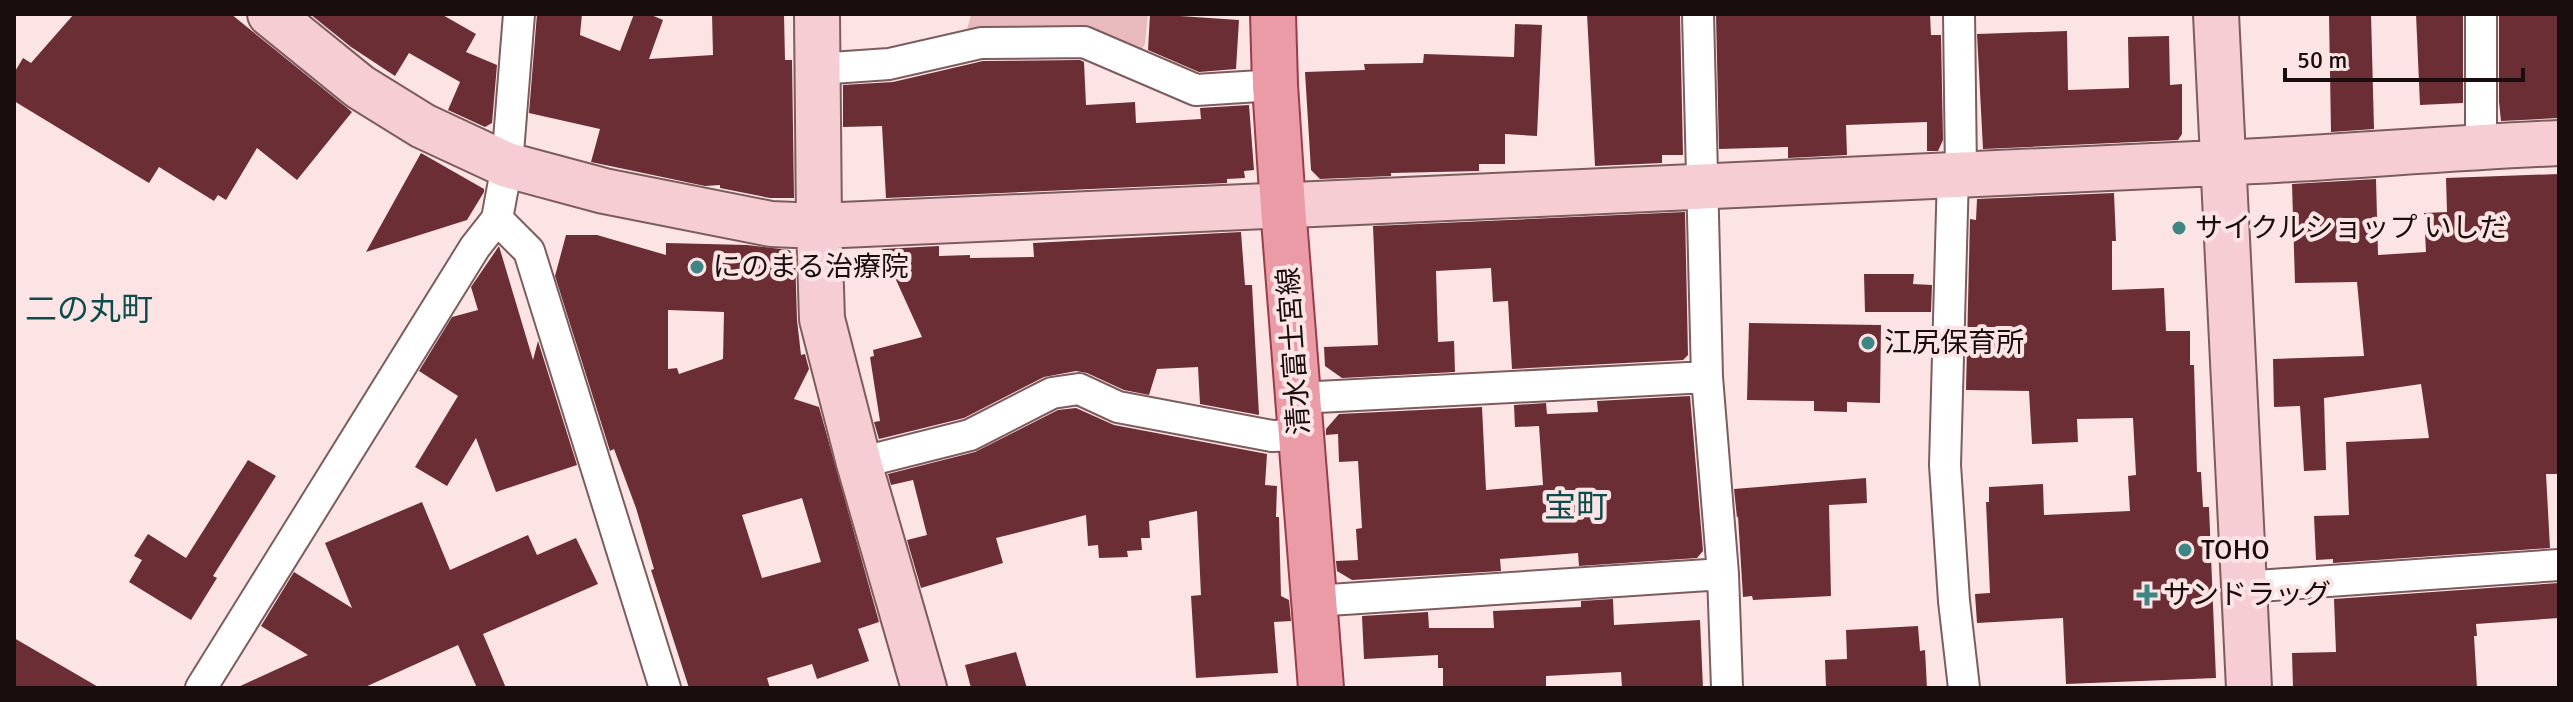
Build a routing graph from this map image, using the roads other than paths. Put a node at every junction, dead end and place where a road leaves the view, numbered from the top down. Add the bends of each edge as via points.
1 (270, 14) edge
2 (519, 14) edge
3 (817, 14) edge
4 (1273, 14) edge
5 (1698, 14) edge
6 (1959, 14) edge
7 (2216, 14) edge
8 (2481, 14) edge
9 (817, 69) junction
10 (1275, 85) junction
11 (2559, 143) edge
12 (2481, 146) junction
13 (2223, 163) junction
14 (507, 165) junction
15 (1957, 174) junction
16 (1703, 188) junction
17 (1283, 207) junction
18 (497, 219) junction
19 (819, 226) junction
20 (1707, 377) junction
21 (1299, 416) junction
22 (859, 463) junction
23 (2559, 565) edge
24 (1723, 574) junction
25 (2243, 587) junction
26 (1314, 601) junction
27 (201, 688) edge
28 (665, 688) edge
29 (924, 688) edge
30 (1321, 688) edge
31 (1727, 688) edge
32 (1964, 688) edge
33 (2249, 688) edge

1 - 14 street via 360,87 423,126
2 - 14 street
3 - 9 street
4 - 10 main road, 清水富士宮線
5 - 16 street
6 - 15 street
7 - 13 street
8 - 12 street
9 - 10 street via 889,64 981,43 1084,42 1196,90
9 - 19 street
10 - 17 main road, 清水富士宮線
11 - 12 street
12 - 13 street
13 - 15 street
13 - 25 street
14 - 18 street
14 - 19 street via 604,191 771,224
15 - 16 street
15 - 32 street via 1945,465
16 - 17 street
16 - 20 street
17 - 19 street
17 - 21 main road, 清水富士宮線
18 - 27 street
18 - 28 street via 529,251
19 - 22 street via 822,319
20 - 21 street
20 - 24 street
21 - 22 street via 1272,436 1118,407 1079,389 1052,393 970,435
21 - 26 main road, 清水富士宮線
22 - 29 street
23 - 25 street
24 - 26 street
24 - 31 street
25 - 33 street
26 - 30 main road, 清水富士宮線

